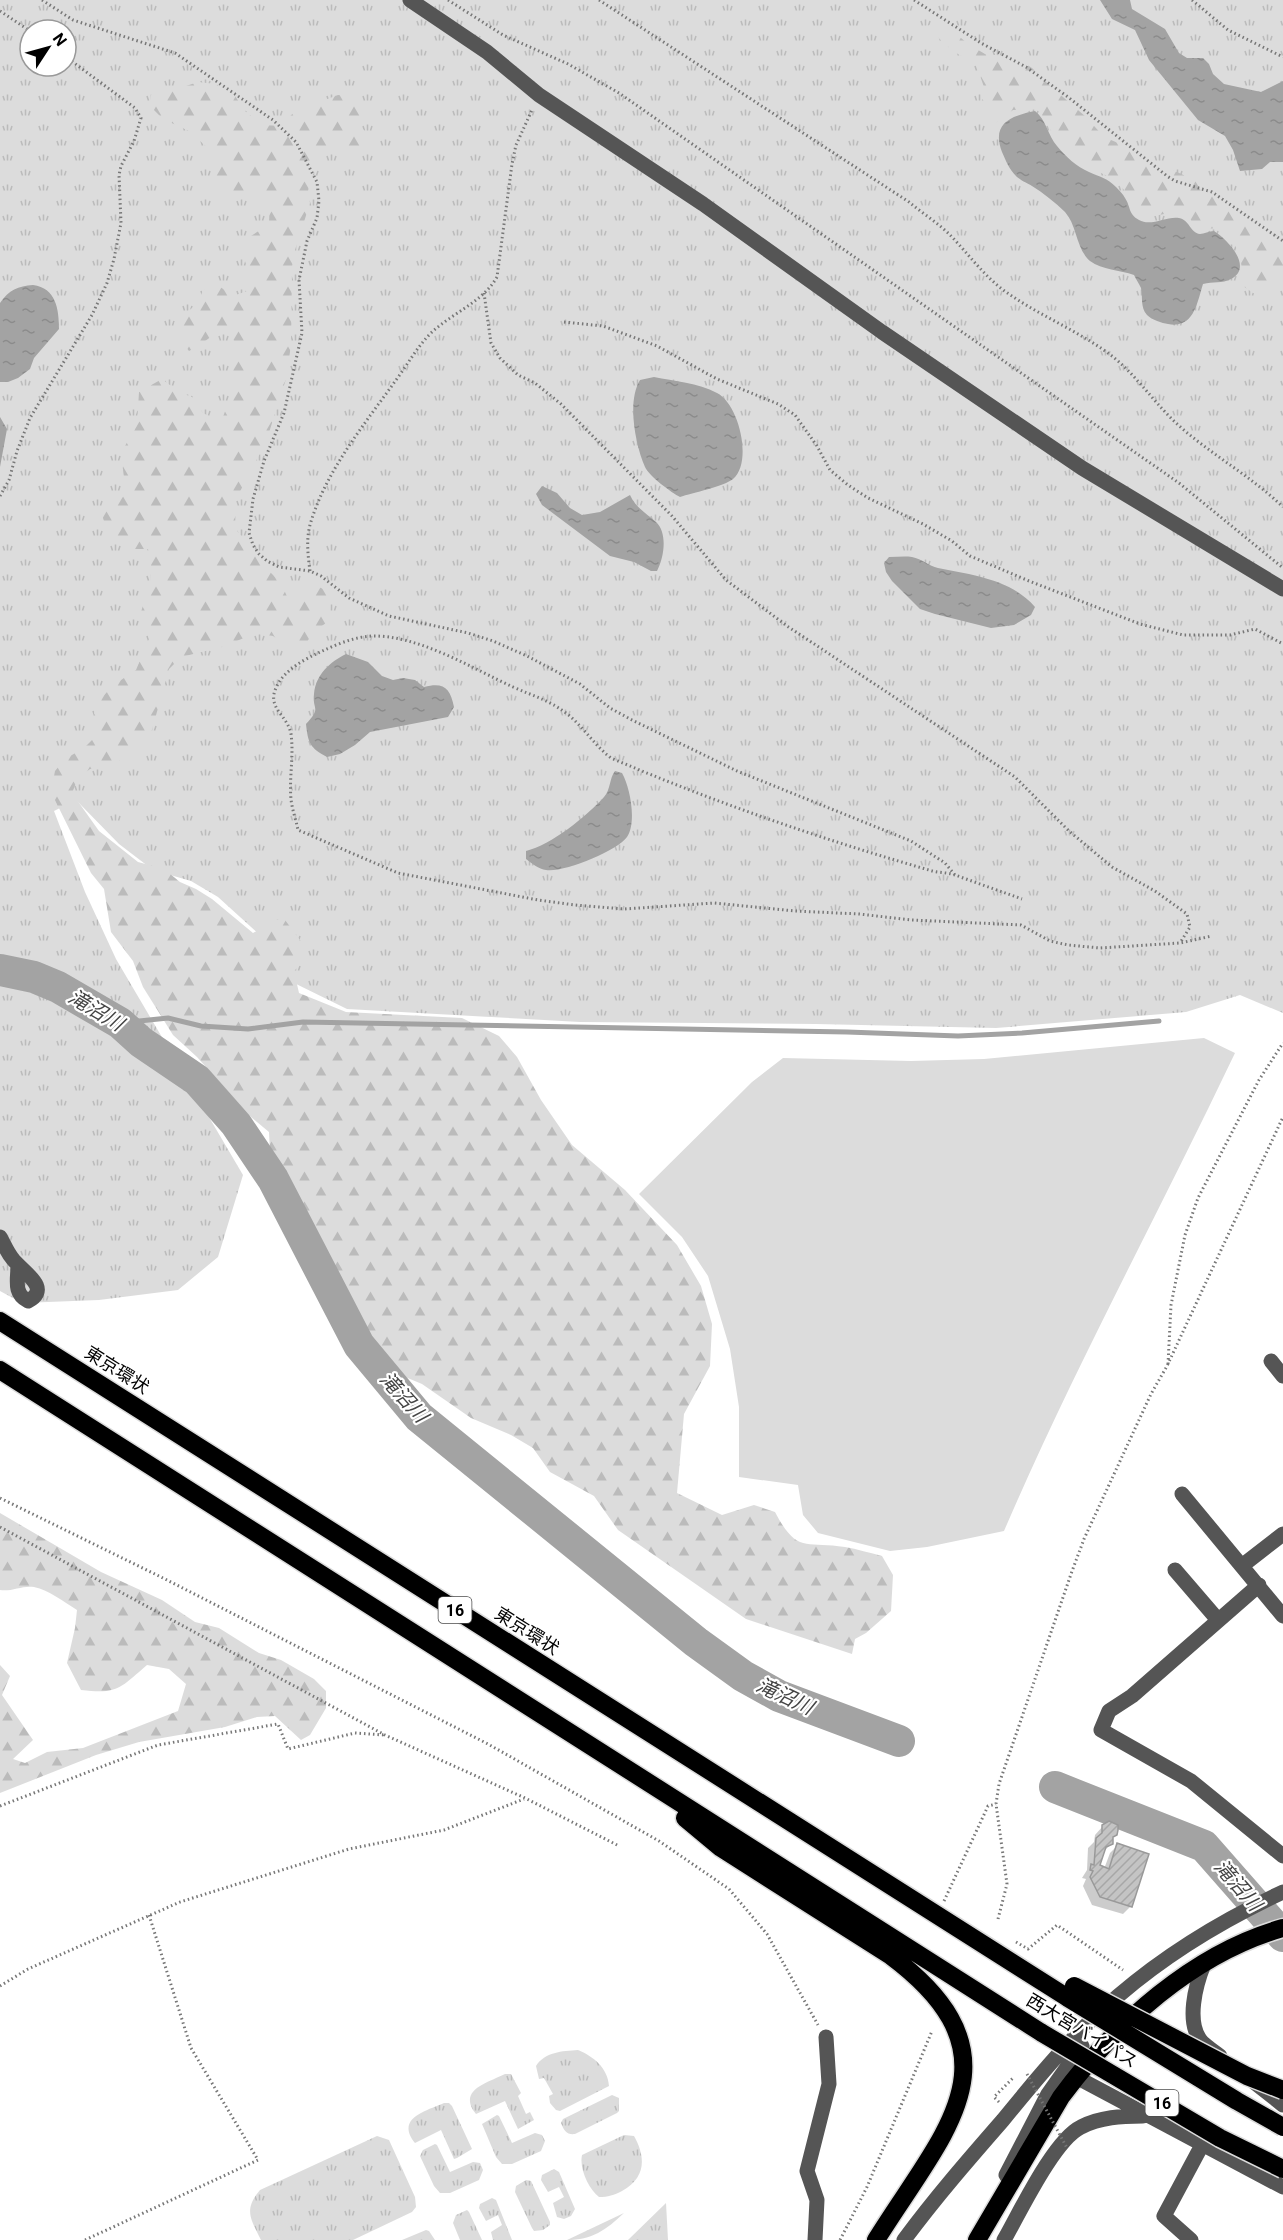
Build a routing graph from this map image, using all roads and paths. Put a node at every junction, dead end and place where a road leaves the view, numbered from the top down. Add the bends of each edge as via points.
1 (42, 0) edge
2 (410, 0) edge
3 (448, 0) edge
4 (599, 0) edge
5 (914, 0) edge
6 (1192, 0) edge
7 (0, 11) edge
8 (18, 23) edge
9 (1283, 57) edge
10 (78, 66) edge
11 (539, 95) junction
12 (1283, 241) edge
13 (484, 293) junction
14 (564, 322) dead end
15 (0, 496) edge
16 (1283, 507) edge
17 (1283, 568) edge
18 (310, 571) junction
19 (1283, 589) edge
20 (1283, 644) edge
21 (955, 875) junction
22 (1022, 899) dead end
23 (1212, 936) dead end
24 (1180, 943) junction
25 (1283, 1043) edge
26 (1283, 1117) edge
27 (0, 1237) edge
28 (18, 1265) dead end
29 (0, 1321) edge
30 (1271, 1361) dead end
31 (1167, 1366) junction
32 (0, 1370) edge
33 (1283, 1376) edge
34 (1182, 1494) dead end
35 (0, 1498) edge
36 (0, 1527) edge
37 (1283, 1534) edge
38 (1243, 1565) junction
39 (1175, 1570) dead end
40 (1259, 1585) junction
41 (1283, 1616) edge
42 (1218, 1620) junction
43 (385, 1735) junction
44 (525, 1798) junction
45 (996, 1804) junction
46 (0, 1806) edge
47 (619, 1846) dead end
48 (1283, 1856) edge
49 (1281, 1892) edge
50 (943, 1902) dead end
51 (149, 1915) junction
52 (998, 1919) dead end
53 (1283, 1928) edge
54 (893, 1948) junction
55 (1028, 1949) dead end
56 (1204, 1964) junction
57 (1134, 1975) junction
58 (0, 1986) edge
59 (1071, 1992) junction
60 (932, 2031) dead end
61 (826, 2037) joint
62 (1027, 2074) dead end
63 (1076, 2077) junction
64 (1283, 2090) edge
65 (1283, 2105) edge
66 (1146, 2115) junction
67 (1283, 2127) edge
68 (1203, 2145) junction
69 (1067, 2148) dead end
70 (1283, 2169) edge
71 (1283, 2187) edge
72 (978, 2237) edge
73 (85, 2240) edge
74 (815, 2240) edge
75 (840, 2240) edge
76 (876, 2240) edge
77 (904, 2240) edge
78 (1004, 2240) edge
79 (1191, 2240) edge

1 - 18 path via 73,20 175,53 273,120 296,142 310,165 319,201 299,280 302,333 284,413 256,482 248,525 252,545 267,561 279,567
2 - 11 street via 487,52
3 - 17 path via 503,35 568,64 619,93 1179,483
4 - 16 path via 909,202 951,236 1005,292 1112,356 1175,422
5 - 12 path via 981,43 1026,66 1167,176 1212,192
6 - 9 path via 1228,30
7 - 8 path
10 - 15 path via 135,108 141,118 119,175 121,223 107,284 30,418
11 - 13 path via 516,145 497,277
11 - 19 street via 703,204 1082,468
13 - 18 path via 416,349 364,422 317,504 309,528
13 - 24 path via 491,343 500,358 561,404 672,516 726,580 787,626 1015,777 1112,867 1187,914 1190,927
14 - 20 path via 603,326 657,346 717,379 778,404 795,415 830,470 848,485 981,560 1140,624 1183,635 1230,636 1255,629
18 - 21 path via 349,598 389,616 468,633 536,660 580,684 610,708 736,771 911,841 945,863
21 - 22 path
21 - 24 path via 862,850 719,802 611,758 580,724 546,699 431,648 402,640 373,636 349,640 302,661 285,674 275,690 273,700 288,722 291,736 291,799 298,830 398,873 600,908 714,903 912,921 1022,925 1050,941 1100,948
23 - 24 path
25 - 31 path via 1244,1107 1195,1207 1185,1235 1171,1305
26 - 31 path
27 - 28 street
29 - 59 highway, 東京環状 / 16 via 909,1900
30 - 33 street
31 - 45 path via 1084,1539 999,1784
32 - 54 highway, 16 via 625,1768 721,1848
34 - 38 street
35 - 61 path via 477,1739 659,1841 729,1889 767,1934
36 - 43 path
37 - 38 street
38 - 40 street
39 - 42 street
40 - 41 street
40 - 42 street
42 - 48 street via 1109,1712 1101,1730 1191,1781
43 - 44 path
43 - 46 path via 355,1733 288,1749 278,1724 158,1745
44 - 47 path
44 - 51 path via 444,1830 349,1849
45 - 50 path via 988,1806
45 - 52 path via 1007,1884
49 - 57 street
51 - 58 path via 28,1969
51 - 73 path via 191,2048 258,2160
53 - 56 highway via 1253,1938
54 - 70 highway, 西大宮バイパス / 16, bridge via 1220,2138
54 - 76 highway via 950,2015 959,2034 963,2073 954,2114
55 - 57 path via 1057,1925
56 - 63 highway via 1123,2026
56 - 65 street via 1194,1999 1200,2041
57 - 72 street via 1059,2077 1007,2173
57 - 77 street via 1043,2072
59 - 64 highway, bridge
59 - 67 highway, 西大宮バイパス / 16, bridge
60 - 75 path via 867,2187
61 - 74 street via 829,2084 807,2171 817,2200
62 - 69 path, bridge
63 - 66 street
63 - 72 highway
66 - 68 street
66 - 78 street via 1092,2122 1068,2135
68 - 71 street
68 - 79 street via 1164,2216

